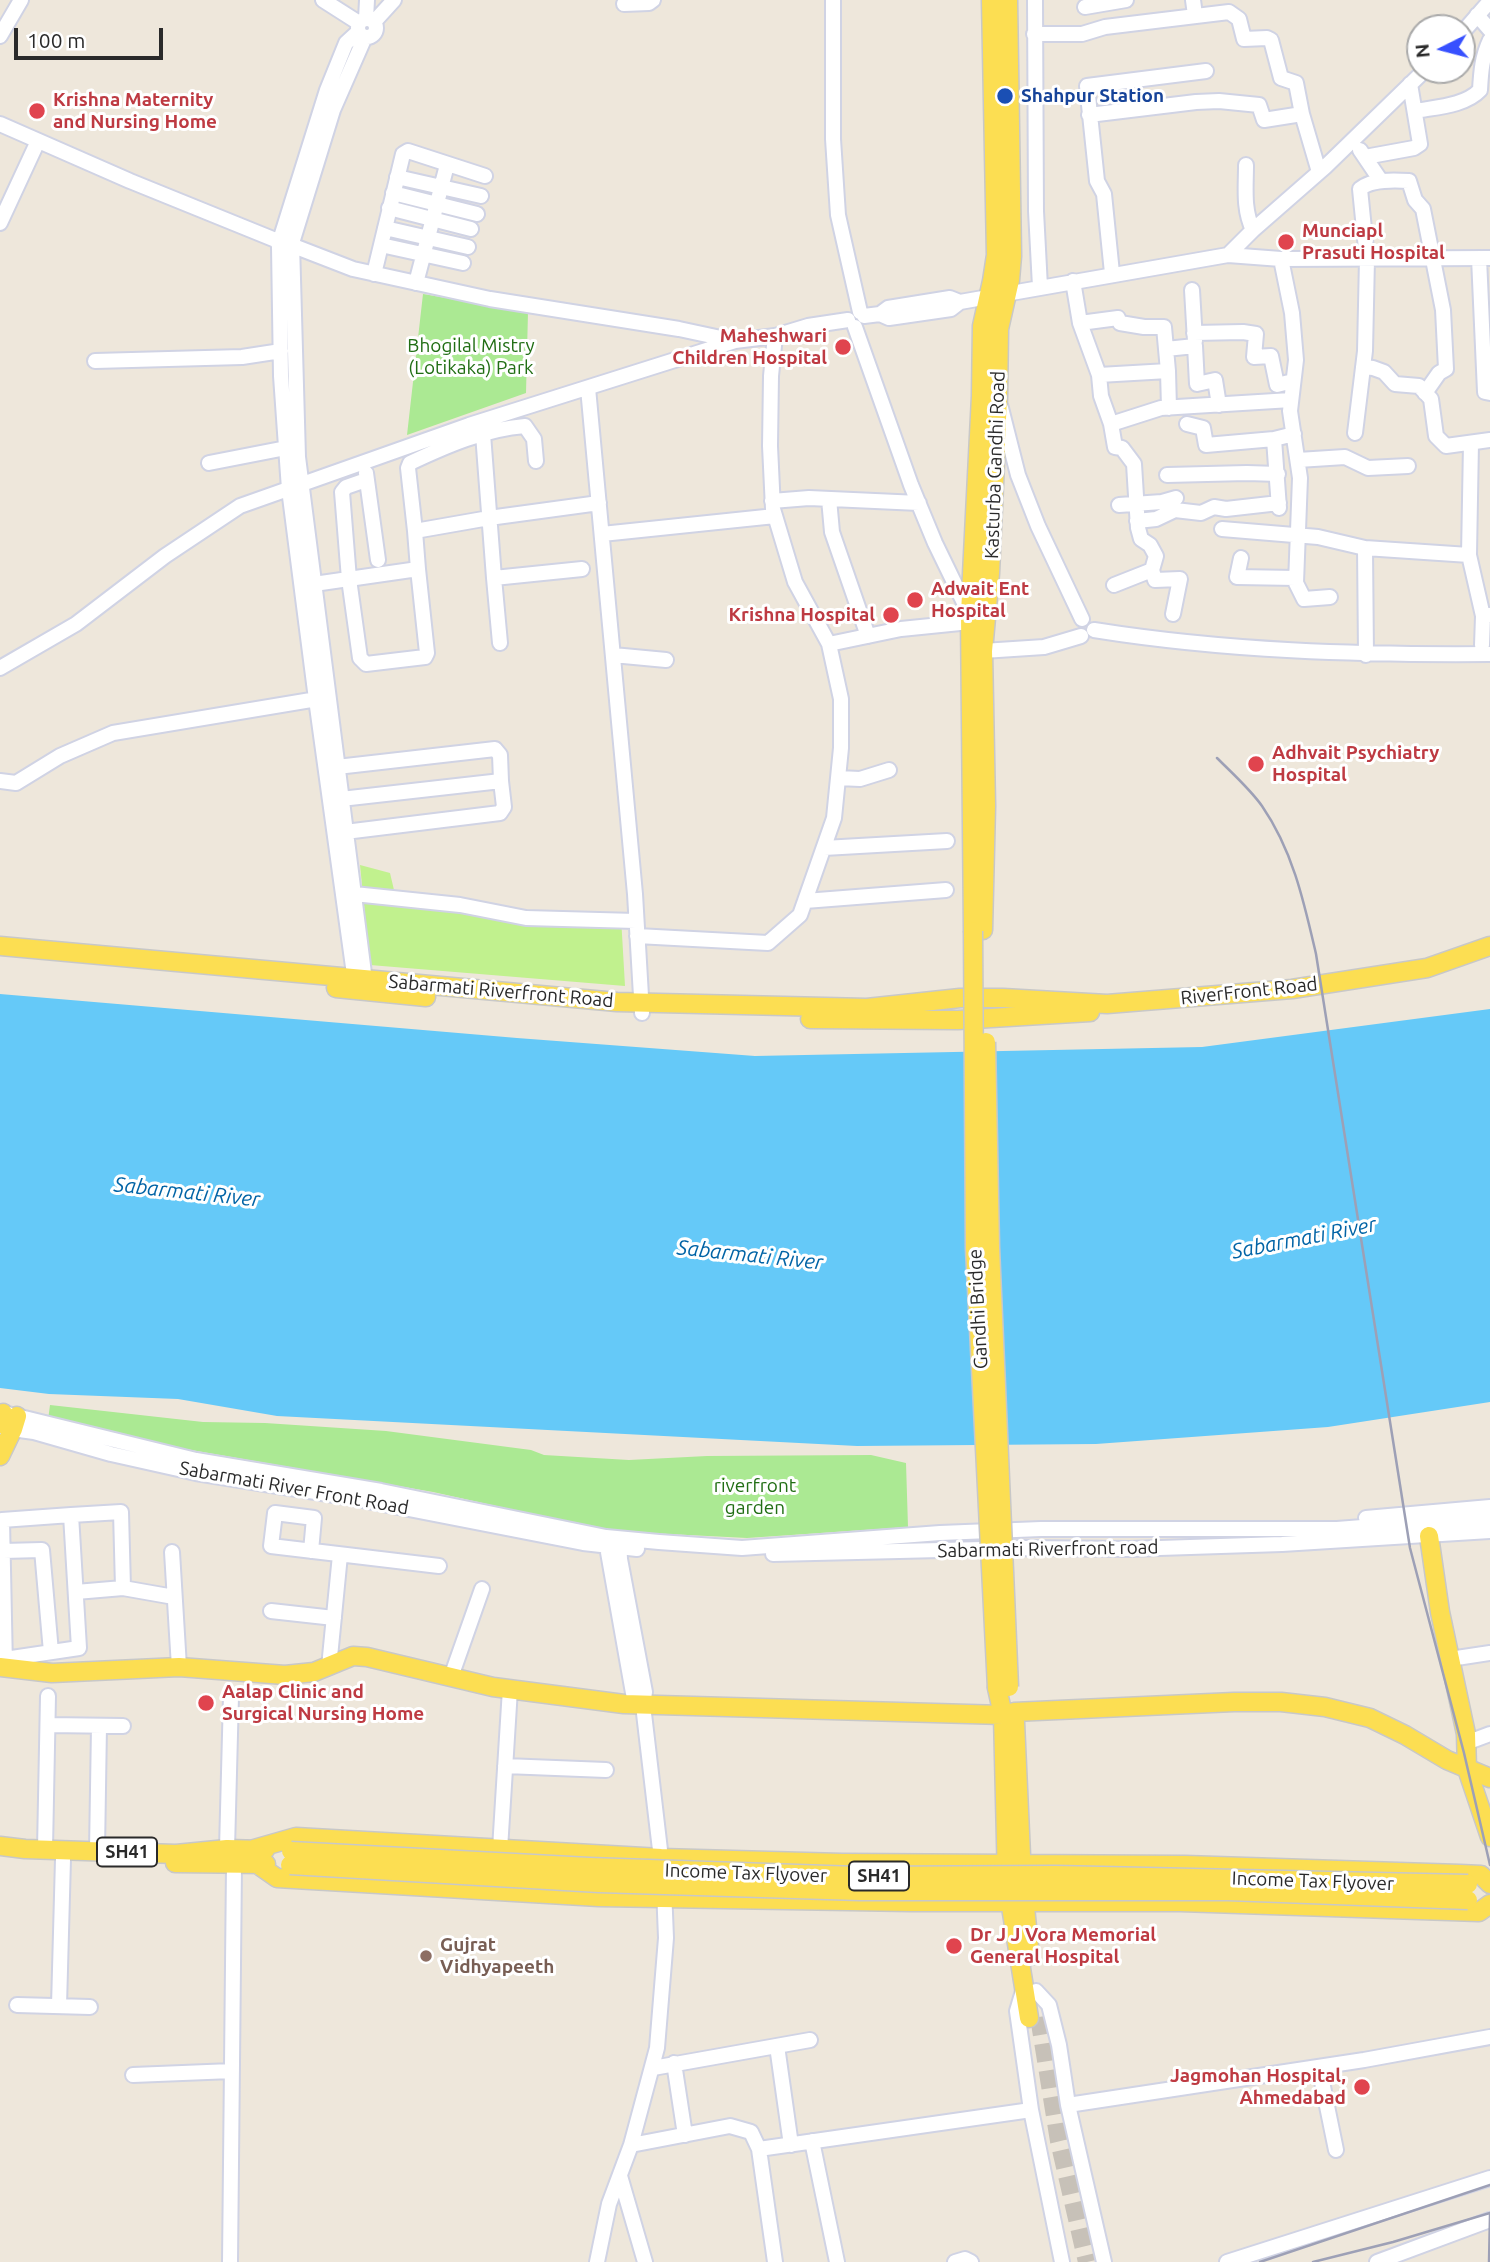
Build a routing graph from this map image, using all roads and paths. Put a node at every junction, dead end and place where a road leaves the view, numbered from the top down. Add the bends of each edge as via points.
1 (21, 0) edge
2 (323, 0) edge
3 (367, 0) edge
4 (394, 0) edge
5 (653, 0) edge
6 (827, 0) edge
7 (833, 0) edge
8 (991, 0) edge
9 (1008, 0) edge
10 (1035, 0) edge
11 (1126, 0) edge
12 (1193, 0) edge
13 (1490, 1) edge
14 (624, 4) dead end
15 (1085, 7) dead end
16 (1195, 15) junction
17 (1477, 15) joint
18 (364, 26) junction
19 (1490, 30) edge
20 (1034, 34) junction
21 (0, 36) edge
22 (1490, 40) edge
23 (1206, 71) dead end
24 (1410, 84) joint
25 (1415, 111) junction
26 (1302, 114) junction
27 (1089, 115) junction
28 (0, 124) edge
29 (1352, 140) junction
30 (38, 141) junction
31 (1365, 157) junction
32 (447, 165) junction
33 (1246, 165) dead end
34 (1319, 172) junction
35 (485, 176) dead end
36 (397, 177) junction
37 (1381, 181) junction
38 (442, 187) junction
39 (393, 193) junction
40 (481, 196) dead end
41 (437, 204) junction
42 (389, 208) junction
43 (477, 214) dead end
44 (433, 219) junction
45 (0, 223) edge
46 (385, 228) junction
47 (471, 229) dead end
48 (1253, 230) junction
49 (428, 238) junction
50 (285, 244) junction
51 (381, 245) junction
52 (468, 247) dead end
53 (424, 254) junction
54 (1228, 255) junction
55 (1432, 257) junction
56 (1485, 258) edge
57 (1281, 259) junction
58 (1367, 259) junction
59 (463, 263) dead end
60 (1112, 273) junction
61 (374, 274) junction
62 (1073, 281) junction
63 (416, 283) junction
64 (1040, 287) junction
65 (1192, 290) dead end
66 (1008, 293) junction
67 (989, 296) junction
68 (857, 319) junction
69 (1080, 323) junction
70 (775, 336) junction
71 (1486, 337) edge
72 (1195, 339) junction
73 (735, 341) junction
74 (1166, 349) junction
75 (281, 351) junction
76 (95, 361) dead end
77 (1363, 367) junction
78 (1168, 371) junction
79 (1098, 375) junction
80 (1293, 381) junction
81 (588, 388) junction
82 (1425, 393) junction
83 (1490, 393) edge
84 (998, 397) junction
85 (1291, 400) junction
86 (1219, 405) junction
87 (1169, 408) junction
88 (1111, 424) junction
89 (1187, 424) dead end
90 (1355, 433) dead end
91 (482, 434) junction
92 (1294, 434) junction
93 (1274, 439) junction
94 (1490, 440) edge
95 (1471, 443) junction
96 (286, 448) junction
97 (987, 451) junction
98 (1298, 460) junction
99 (364, 461) junction
100 (536, 461) dead end
101 (209, 463) dead end
102 (1408, 466) dead end
103 (1278, 474) junction
104 (1018, 475) junction
105 (1167, 475) dead end
106 (366, 480) junction
107 (295, 486) junction
108 (1176, 498) dead end
109 (829, 499) junction
110 (772, 501) junction
111 (599, 503) junction
112 (919, 503) junction
113 (1136, 503) junction
114 (1119, 505) dead end
115 (775, 516) junction
116 (489, 518) junction
117 (1137, 521) junction
118 (1222, 529) dead end
119 (415, 531) junction
120 (602, 534) junction
121 (1298, 536) junction
122 (1365, 548) junction
123 (1469, 555) junction
124 (1241, 558) dead end
125 (378, 560) dead end
126 (418, 569) junction
127 (582, 569) dead end
128 (1152, 570) junction
129 (494, 578) junction
130 (1296, 578) junction
131 (349, 579) junction
132 (314, 584) junction
133 (1114, 585) dead end
134 (1329, 597) dead end
135 (970, 611) junction
136 (1172, 614) dead end
137 (1486, 615) edge
138 (1088, 633) junction
139 (868, 636) junction
140 (500, 643) dead end
141 (829, 643) junction
142 (1486, 650) edge
143 (983, 651) junction
144 (1366, 654) junction
145 (613, 655) junction
146 (666, 660) dead end
147 (0, 668) edge
148 (322, 698) junction
149 (337, 767) junction
150 (889, 770) dead end
151 (838, 778) junction
152 (0, 781) edge
153 (501, 781) junction
154 (341, 799) junction
155 (345, 832) junction
156 (947, 841) dead end
157 (824, 848) junction
158 (946, 890) dead end
159 (354, 894) junction
160 (805, 901) junction
161 (636, 921) junction
162 (978, 930) junction
163 (637, 936) junction
164 (0, 946) edge
165 (1490, 946) edge
166 (1490, 952) edge
167 (0, 958) edge
168 (360, 985) junction
169 (1003, 998) joint
170 (642, 1008) junction
171 (958, 1020) joint
172 (5, 1420) edge
173 (0, 1456) edge
174 (1490, 1507) edge
175 (71, 1515) junction
176 (1490, 1517) edge
177 (1337, 1529) junction
178 (1490, 1531) edge
179 (1429, 1536) junction
180 (613, 1542) junction
181 (3, 1551) junction
182 (311, 1551) dead end
183 (172, 1552) dead end
184 (340, 1555) junction
185 (439, 1566) dead end
186 (123, 1588) junction
187 (482, 1589) dead end
188 (76, 1592) junction
189 (174, 1597) junction
190 (271, 1611) dead end
191 (334, 1618) junction
192 (51, 1652) junction
193 (1490, 1653) edge
194 (1450, 1659) junction
195 (3, 1664) edge
196 (179, 1667) junction
197 (329, 1667) junction
198 (451, 1677) junction
199 (510, 1689) junction
200 (48, 1696) dead end
201 (231, 1696) dead end
202 (643, 1705) junction
203 (1009, 1713) junction
204 (48, 1725) junction
205 (99, 1726) junction
206 (122, 1726) dead end
207 (1490, 1734) edge
208 (1466, 1743) junction
209 (505, 1766) junction
210 (1467, 1769) junction
211 (606, 1770) dead end
212 (1490, 1778) edge
213 (1013, 1817) junction
214 (1490, 1837) edge
215 (0, 1846) edge
216 (45, 1849) junction
217 (500, 1849) junction
218 (97, 1851) junction
219 (0, 1854) edge
220 (231, 1857) junction
221 (255, 1857) junction
222 (661, 1858) junction
223 (63, 1859) junction
224 (984, 1863) junction
225 (1044, 1863) junction
226 (1015, 1871) junction
227 (1490, 1885) edge
228 (1468, 1892) junction
229 (665, 1898) junction
230 (1025, 1901) junction
231 (988, 1902) junction
232 (1490, 1903) edge
233 (1023, 1947) junction
234 (1030, 1990) junction
235 (17, 2005) dead end
236 (59, 2006) junction
237 (90, 2007) dead end
238 (1034, 2018) tunnel mouth
239 (1490, 2037) edge
240 (810, 2040) dead end
241 (777, 2046) junction
242 (674, 2063) junction
243 (1319, 2067) junction
244 (653, 2068) junction
245 (232, 2071) junction
246 (133, 2075) dead end
247 (1068, 2105) junction
248 (1031, 2110) junction
249 (685, 2135) junction
250 (811, 2141) junction
251 (790, 2144) junction
252 (631, 2145) junction
253 (759, 2149) junction
254 (1336, 2150) dead end
255 (620, 2176) junction
256 (1490, 2178) edge
257 (1490, 2220) edge
258 (230, 2262) edge
259 (597, 2262) edge
260 (646, 2262) edge
261 (775, 2262) edge
262 (837, 2262) edge
263 (955, 2262) edge
264 (971, 2262) edge
265 (1062, 2262) edge
266 (1104, 2262) edge
267 (1227, 2262) edge
268 (1377, 2262) edge

1 - 21 street
2 - 18 street
3 - 18 street
4 - 18 street
5 - 14 street
6 - 68 street via 826,128 832,216
7 - 68 street via 838,215
8 - 67 main road, Kasturba Gandhi Road via 996,255
9 - 66 main road, Kasturba Gandhi Road via 1012,256
10 - 20 street
11 - 15 street
12 - 16 street
13 - 17 street
16 - 20 street via 1082,34
16 - 26 street via 1229,12 1239,19 1244,39 1271,40 1279,76 1296,83
17 - 19 street
18 - 50 street via 346,43 327,90
20 - 64 street
22 - 25 street via 1477,94
23 - 27 street via 1088,85
24 - 25 street
24 - 29 street
25 - 31 street via 1421,139 1418,147
26 - 27 street via 1264,120 1259,105 1219,101
26 - 34 street
27 - 60 street
28 - 30 street
29 - 31 street
29 - 34 street
30 - 45 street
30 - 50 street
31 - 37 street
32 - 35 street
32 - 36 street via 408,151
32 - 38 street
33 - 48 street via 1245,204
34 - 48 street
36 - 38 street
36 - 39 street
37 - 55 street via 1410,183 1423,209
37 - 58 street via 1360,189
38 - 40 street
38 - 41 street
39 - 41 street
39 - 42 street
41 - 43 street
41 - 44 street
42 - 44 street
42 - 46 street
44 - 47 street
44 - 49 street
46 - 49 street
46 - 51 street
48 - 54 street
49 - 52 street
49 - 53 street
50 - 61 street
50 - 75 street
50 - 107 street via 294,273
51 - 53 street
51 - 61 street
53 - 59 street
53 - 63 street
54 - 57 street
54 - 60 street
55 - 56 street
55 - 58 street
55 - 82 street via 1443,310 1446,369
56 - 71 street
57 - 58 street
57 - 80 street via 1292,313
58 - 77 street
60 - 62 street
61 - 63 street
62 - 64 street
62 - 69 street
63 - 73 street
64 - 66 street
65 - 72 street
66 - 67 street
66 - 84 main road, Kasturba Gandhi Road via 999,329
67 - 68 street via 960,302 951,309
67 - 97 main road, Kasturba Gandhi Road via 982,326
68 - 70 street
68 - 112 street
68 - 135 street via 916,484
69 - 74 street via 1118,318 1121,323 1164,327
69 - 79 street
70 - 73 street
70 - 110 street
71 - 83 street via 1485,391
72 - 74 street
72 - 80 street via 1255,334 1254,357 1271,356 1277,385
72 - 86 street via 1197,384 1215,380
73 - 81 street
74 - 78 street
75 - 76 street
75 - 96 street
77 - 82 street via 1384,372 1395,384 1419,386
77 - 90 street
78 - 79 street
78 - 87 street
79 - 88 street
80 - 85 street
81 - 99 street
81 - 111 street
82 - 95 street via 1431,399 1436,436 1446,446
84 - 97 main road, Kasturba Gandhi Road
84 - 104 street
85 - 86 street
85 - 92 street
86 - 87 street
87 - 88 street
88 - 113 street via 1115,447 1122,448 1134,464
89 - 93 street via 1203,428 1206,445
91 - 100 street via 524,426 534,439
91 - 116 street
91 - 119 street via 410,463
92 - 93 street
92 - 98 street
93 - 103 street
94 - 95 street
95 - 123 street
96 - 101 street
96 - 107 street
97 - 104 street
97 - 135 main road, Kasturba Gandhi Road
97 - 143 main road, Kasturba Gandhi Road via 990,573
98 - 102 street via 1345,457 1368,468
98 - 121 street
99 - 106 street
99 - 107 street
103 - 105 street
103 - 117 street via 1279,506 1214,508 1201,513 1175,510
104 - 138 street via 1082,620 1076,629
106 - 125 street
106 - 131 street via 342,492
107 - 132 street
107 - 147 street via 240,506 76,624
107 - 148 street
108 - 113 street
109 - 110 street
109 - 112 street
109 - 139 street via 832,532
110 - 115 street
111 - 116 street
111 - 120 street
112 - 135 street
113 - 114 street
113 - 117 street
115 - 120 street
115 - 141 street via 795,582
116 - 119 street
116 - 129 street
117 - 128 street via 1141,539 1156,556
118 - 121 street
119 - 126 street
120 - 145 street
121 - 122 street
121 - 130 street
122 - 123 street
122 - 144 street
123 - 137 street
124 - 130 street via 1237,577
126 - 131 street
126 - 131 street via 426,653 420,659 362,663
127 - 129 street
128 - 133 street
128 - 136 street via 1155,580 1180,579
129 - 140 street
130 - 134 street via 1304,599
131 - 132 street
132 - 148 street
135 - 139 street
135 - 162 main road, Kasturba Gandhi Road
137 - 142 street
138 - 143 street via 1044,647
138 - 144 street via 1209,646
139 - 141 street
141 - 151 street via 841,699
142 - 144 street
143 - 162 main road, Kasturba Gandhi Road via 986,806
145 - 146 street
145 - 161 street
148 - 149 street
148 - 152 street via 113,733 60,756 16,783
148 - 168 street
149 - 153 street via 495,750 500,755
149 - 154 street
150 - 151 street via 860,779
151 - 157 street via 834,818
153 - 154 street
153 - 155 street via 504,807 500,813
154 - 155 street
155 - 159 street
156 - 157 street
157 - 160 street
158 - 160 street
159 - 161 street via 460,905 526,918
159 - 168 street
160 - 163 street via 800,915 768,943
161 - 163 street
162 - 203 main road, Gandhi Bridge, bridge via 1003,1687
163 - 170 street
164 - 168 main road, Sabarmati Riverfront Road
165 - 169 main road, RiverFront Road via 1427,968 1292,989 1107,1004
166 - 171 main road, RiverFront Road via 1427,973 1292,996
167 - 168 main road, Sabarmati Riverfront Road
168 - 170 main road, Sabarmati Riverfront Road
169 - 170 main road, Sabarmati Riverfront Road via 867,1009
170 - 171 main road, Sabarmati Riverfront Road via 864,1021
172 - 173 main road
172 - 180 street via 196,1460 381,1491
174 - 177 street via 1347,1520
175 - 181 street via 2,1520
175 - 186 street via 121,1512
175 - 188 street
176 - 177 street, Sabarmati Riverfront road
177 - 180 street, Sabarmati Riverfront road via 1041,1529 741,1548
178 - 179 street, Sabarmati Riverfront road
179 - 180 street, Sabarmati Riverfront road via 1143,1549 732,1557
179 - 194 main road
180 - 202 street via 633,1693
181 - 192 street via 42,1550
181 - 195 street
182 - 184 street
183 - 189 street
184 - 185 street
184 - 191 street
186 - 188 street
186 - 189 street
187 - 198 street
188 - 192 street via 79,1648
189 - 196 street
190 - 191 street
191 - 197 street
192 - 195 street
193 - 194 street
194 - 208 main road
195 - 196 main road via 52,1673
196 - 197 main road via 285,1675
197 - 198 main road via 353,1656 367,1657
198 - 199 main road
199 - 202 main road
199 - 209 street
200 - 204 street
201 - 220 street
202 - 203 main road
202 - 222 street
203 - 210 main road via 1234,1702 1325,1707 1377,1721
203 - 213 main road, Gandhi Bridge
204 - 205 street
204 - 216 street
205 - 206 street
205 - 218 street
207 - 208 street
208 - 210 main road
209 - 211 street
209 - 217 street
210 - 212 main road
210 - 214 main road
213 - 224 main road
213 - 225 main road
213 - 226 main road, Gandhi Bridge
215 - 216 main road, SH41
216 - 218 main road, SH41
217 - 221 main road via 296,1838
217 - 222 main road
218 - 220 main road, SH41
219 - 223 main road
220 - 221 main road, SH41
220 - 223 main road
220 - 245 street
221 - 228 main road, Income Tax Flyover / SH41, bridge via 832,1876 1097,1876
221 - 229 main road via 277,1878
222 - 224 main road
222 - 229 street
223 - 236 street
224 - 226 main road
225 - 226 main road
225 - 227 main road via 1481,1875
226 - 230 main road, Gandhi Bridge
227 - 228 main road, Income Tax Flyover / SH41
228 - 232 main road, Income Tax Flyover
229 - 231 main road
229 - 244 street via 666,1938
230 - 231 main road
230 - 232 main road via 1479,1912
230 - 233 main road
230 - 233 main road
231 - 233 main road
233 - 234 main road
234 - 238 main road
234 - 247 street via 1049,2005
234 - 248 street via 1017,2011
235 - 236 street
236 - 237 street
239 - 243 street
240 - 241 street
241 - 242 street
241 - 251 street
242 - 244 street
242 - 249 street
243 - 247 street
243 - 254 street
244 - 252 street
245 - 246 street
245 - 258 street
247 - 266 street
248 - 250 street
248 - 265 street
249 - 252 street
249 - 253 street via 730,2126 751,2132
250 - 251 street
250 - 262 street
251 - 253 street
252 - 255 street
253 - 261 street
255 - 259 street
255 - 260 street
256 - 267 street
257 - 268 street
263 - 264 street

